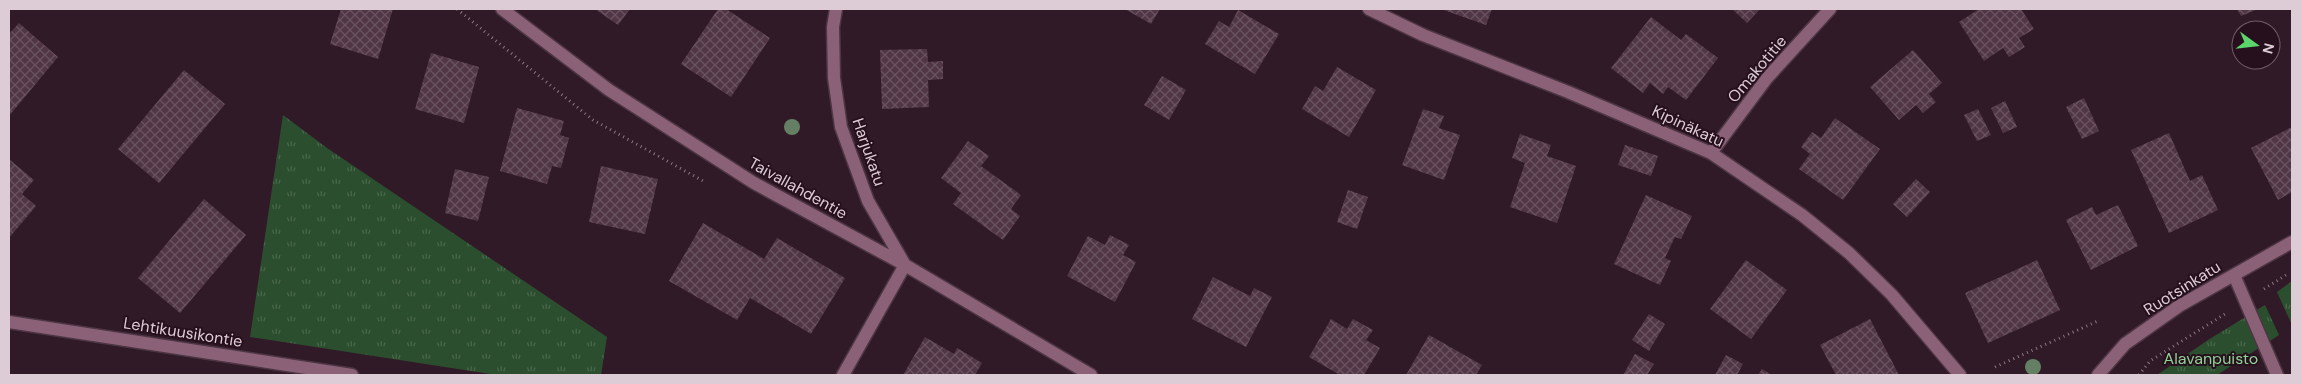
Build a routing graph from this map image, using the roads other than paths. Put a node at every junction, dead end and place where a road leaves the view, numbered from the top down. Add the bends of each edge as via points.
1 (502, 9) edge
2 (836, 9) edge
3 (1369, 9) edge
4 (1830, 9) edge
5 (1712, 153) junction
6 (2292, 242) edge
7 (905, 265) junction
8 (2234, 275) junction
9 (9, 322) edge
10 (352, 375) edge
11 (843, 375) edge
12 (1091, 375) edge
13 (1960, 375) edge
14 (2098, 375) edge
15 (2277, 375) edge

1 - 7 street, Taivallahdentie via 609,90 754,183
2 - 7 street, Harjukatu via 834,78 841,127 868,201
3 - 5 street, Kipinäkatu via 1423,35
4 - 5 street, Omakotitie via 1767,78
5 - 13 street, Kipinäkatu via 1802,215 1849,253 1892,294
6 - 8 street, Ruotsinkatu
7 - 11 street
7 - 12 street, Taivallahdentie
8 - 14 street, Ruotsinkatu via 2179,306 2125,344
8 - 15 street
9 - 10 street, Lehtikuusikontie

